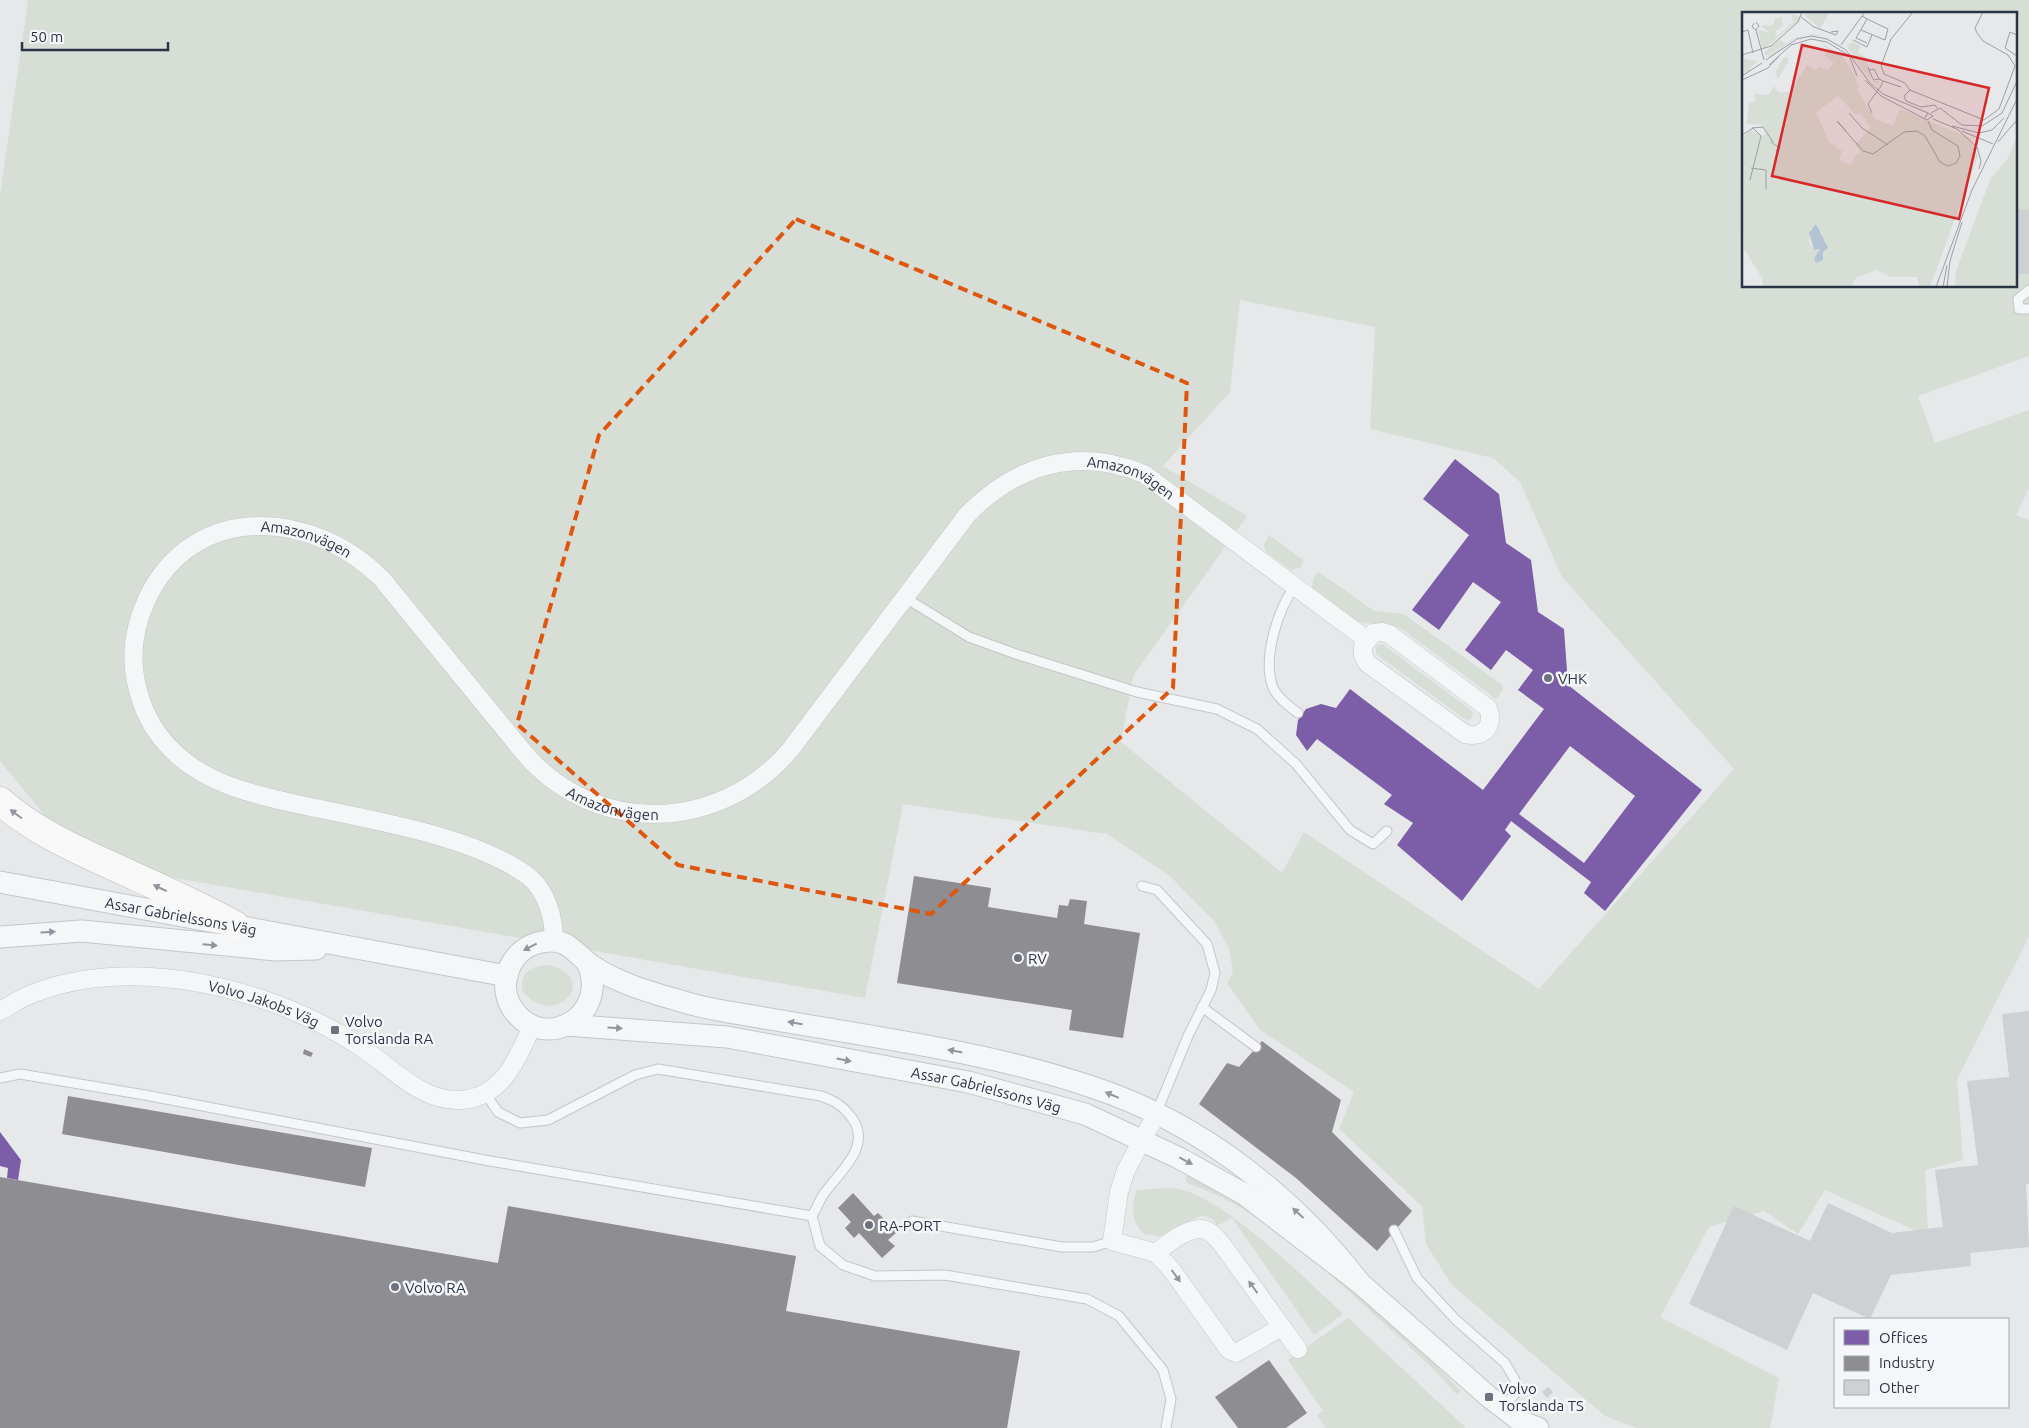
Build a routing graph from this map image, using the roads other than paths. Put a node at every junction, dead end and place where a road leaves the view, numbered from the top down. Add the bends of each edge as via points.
1 (2029, 290) edge
2 (2029, 309) edge
3 (1296, 586) junction
4 (904, 597) junction
5 (1367, 640) junction
6 (1298, 713) dead end
7 (0, 801) edge
8 (1387, 831) dead end
9 (0, 882) edge
10 (1142, 886) dead end
11 (235, 925) junction
12 (0, 937) edge
13 (554, 941) junction
14 (362, 948) junction
15 (587, 962) junction
16 (506, 976) junction
17 (1202, 1007) junction
18 (0, 1010) edge
19 (566, 1025) junction
20 (532, 1026) junction
21 (1256, 1047) dead end
22 (0, 1078) edge
23 (485, 1093) junction
24 (1156, 1115) junction
25 (1142, 1139) junction
26 (812, 1216) junction
27 (912, 1221) dead end
28 (1394, 1230) dead end
29 (1112, 1241) junction
30 (1156, 1252) junction
31 (1360, 1283) junction
32 (1282, 1327) junction
33 (1298, 1350) dead end
34 (1502, 1407) junction
35 (1529, 1426) edge
36 (1166, 1428) edge

1 - 2 lane via 2018,300 2019,309
3 - 4 street, Amazonvägen via 1152,479 1125,468 1085,461 1031,470 994,490 952,532
3 - 5 street, Amazonvägen
3 - 6 lane via 1279,612 1270,662 1272,686
4 - 8 lane via 969,637 1016,654 1137,692 1217,709 1257,729 1288,756 1350,830 1373,844
4 - 13 street, Amazonvägen via 790,750 766,775 715,804 678,813 646,814 596,804 549,778 525,754 382,579 356,556 333,542 282,526 240,527 199,543 166,570 152,588 140,614 133,659 144,710 157,732 179,757 209,777 245,792 435,835 489,855 528,877 539,889 550,910
5 - 5 street via 1363,646 1367,663 1465,734 1481,735 1491,724 1488,708 1389,634 1373,633
11 -> 7 highway via 65,845 14,814
9 - 11 street, Assar Gabrielssons Väg
10 - 17 lane via 1158,890 1207,944 1215,973
11 - 14 street, Assar Gabrielssons Väg
12 -> 14 street, Assar Gabrielssons Väg via 82,931 276,950
13 - 15 street via 570,946
13 -> 16 street via 533,944 524,950
14 - 16 street, Assar Gabrielssons Väg
15 - 19 street via 593,980 591,999 581,1015
24 -> 15 street, Assar Gabrielssons Väg via 1095,1088 1017,1064 955,1050 694,1005 617,980
16 - 20 street via 510,1005
17 - 21 lane
17 - 24 lane
18 - 23 street, Volvo Jakobs Väg via 33,993 66,984 134,976 189,981 244,993 291,1009 335,1030 426,1094 459,1100 477,1098
19 - 20 street via 552,1028
19 -> 25 street, Assar Gabrielssons Väg via 727,1037 968,1082 1085,1114
20 - 23 street, Volvo Jakobs Väg via 507,1076
22 - 26 lane via 20,1074 145,1095 490,1161
23 - 26 lane via 498,1112 520,1123 548,1120 635,1075 658,1069 821,1096 838,1102 858,1126 859,1143 848,1165
24 - 25 street
31 -> 24 street, Assar Gabrielssons Väg via 1332,1247 1256,1177 1198,1137
25 - 29 street via 1118,1192
25 -> 31 street, Assar Gabrielssons Väg via 1244,1194
26 - 36 lane via 820,1246 843,1265 875,1276 945,1275 1087,1299 1119,1316 1163,1370 1171,1398
27 - 29 lane via 1062,1247 1093,1247
28 - 34 lane via 1417,1278 1456,1320 1505,1363 1515,1380 1516,1393
29 - 30 street
32 -> 30 street via 1221,1243 1209,1232 1202,1229 1186,1233
30 -> 32 street via 1230,1350 1236,1353
31 - 34 street, Assar Gabrielssons Väg
32 - 33 street
34 - 35 street, Assar Gabrielssons Väg

